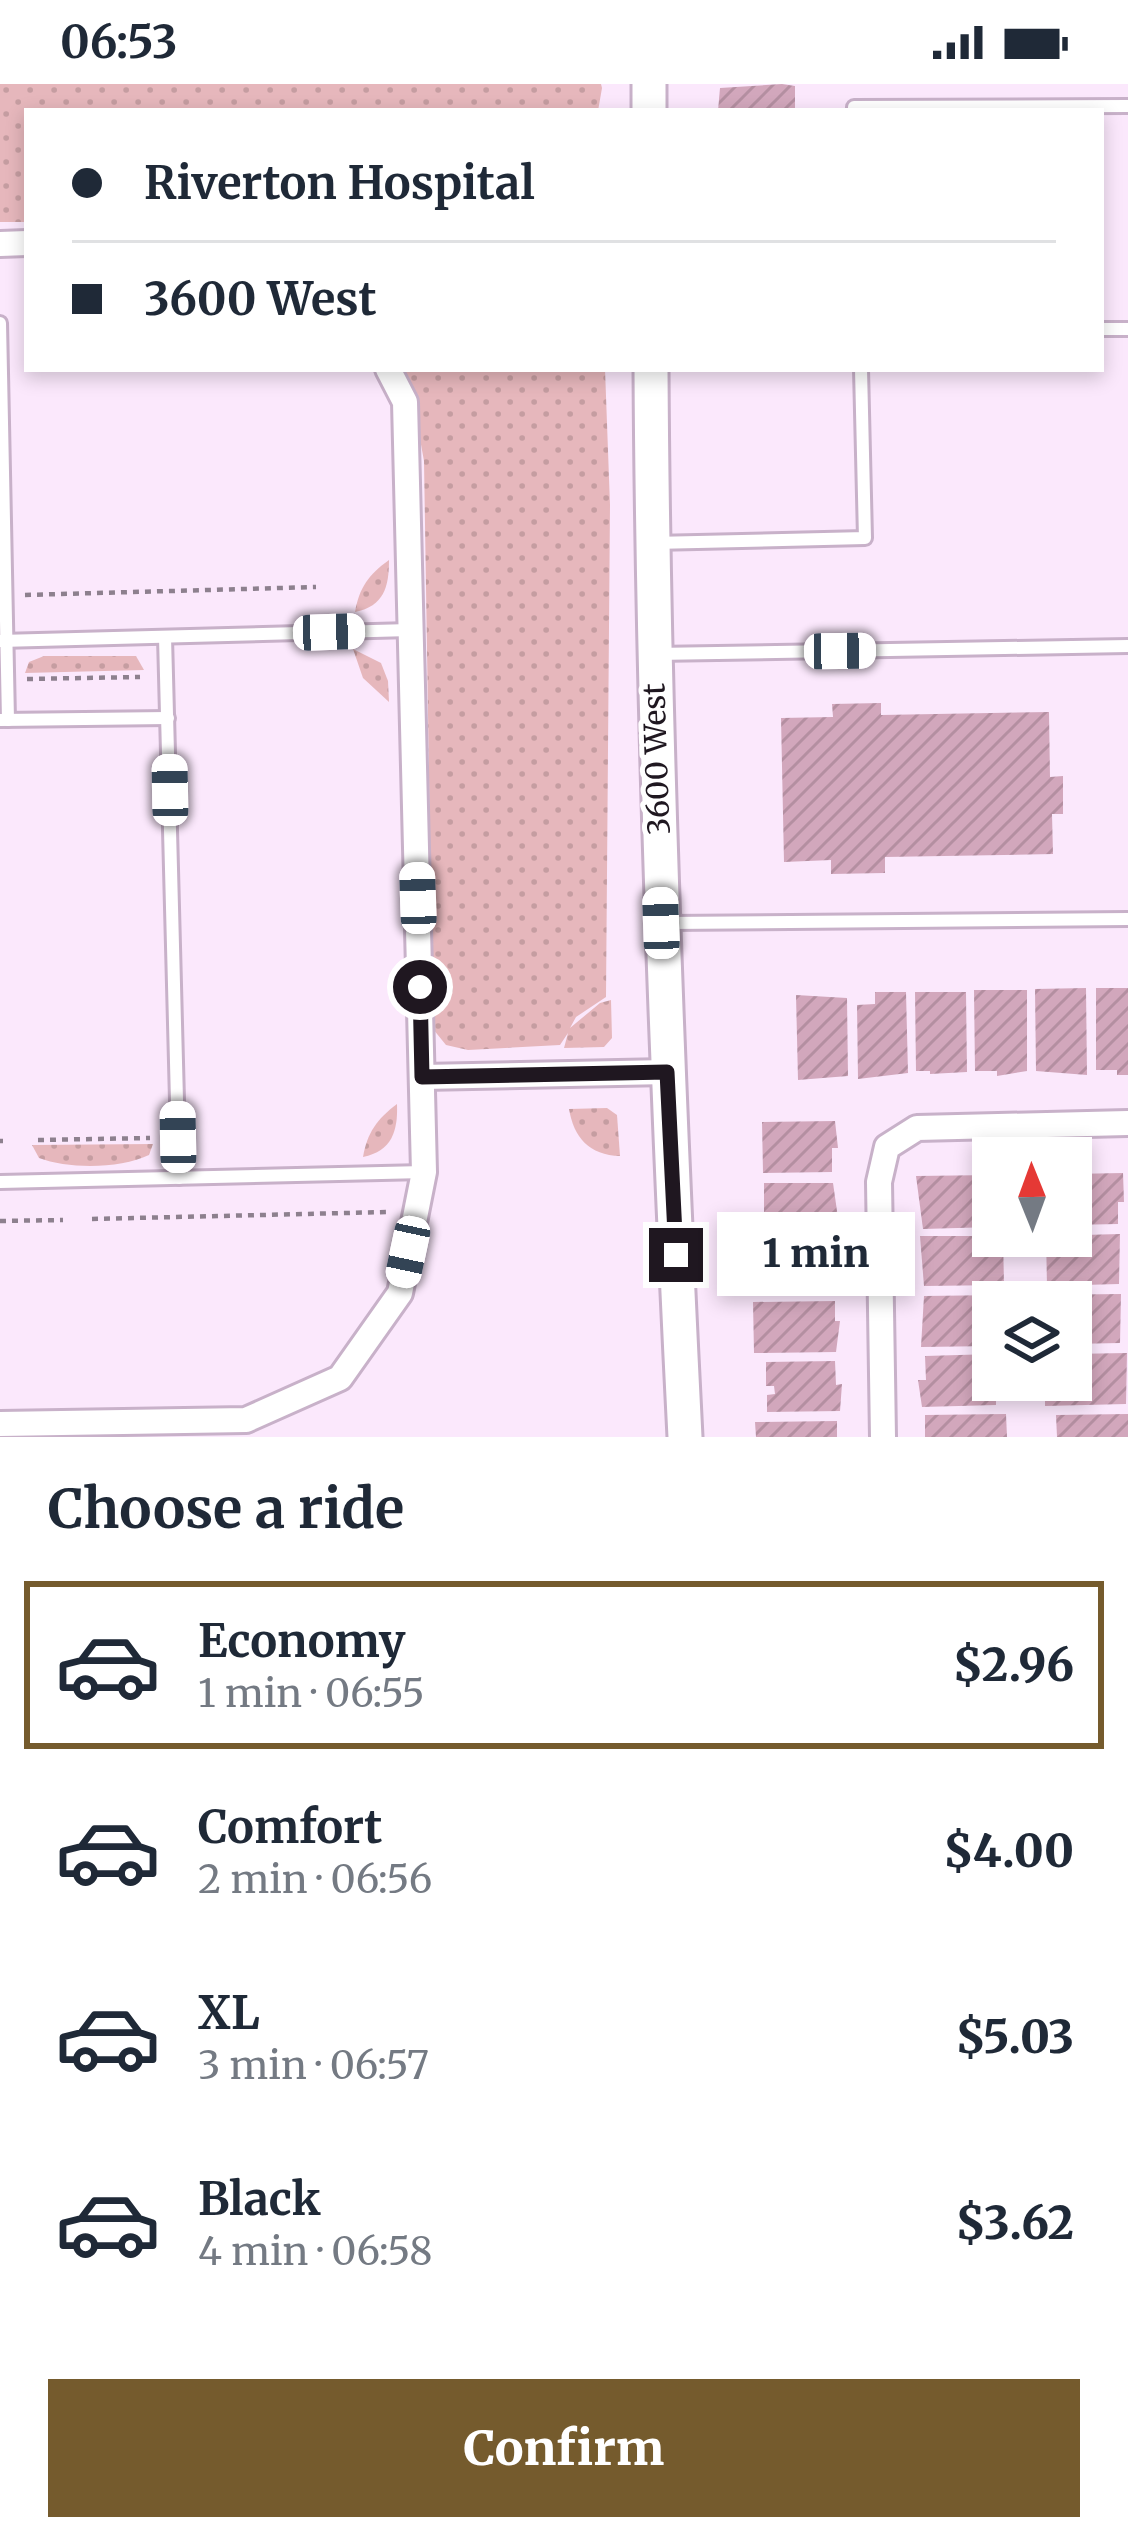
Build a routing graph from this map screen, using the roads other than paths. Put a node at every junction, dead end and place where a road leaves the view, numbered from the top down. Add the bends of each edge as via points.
1 (1128, 106) edge
2 (854, 108) edge
3 (925, 108) edge
4 (0, 323) edge
5 (390, 372) edge
6 (651, 372) edge
7 (861, 372) edge
8 (652, 543) junction
9 (411, 630) junction
10 (165, 637) junction
11 (3, 641) edge
12 (1128, 646) edge
13 (653, 654) junction
14 (168, 718) junction
15 (4, 720) edge
16 (1128, 919) edge
17 (661, 923) junction
18 (667, 1072) junction
19 (422, 1077) junction
20 (1128, 1124) edge
21 (424, 1172) junction
22 (179, 1178) junction
23 (0, 1182) edge
24 (0, 1424) edge
25 (686, 1437) edge
26 (883, 1437) edge

1 - 3 lane
2 - 3 lane
4 - 11 lane
5 - 9 street via 405,402
6 - 8 main road, 3600 West
7 - 8 lane via 865,538
8 - 13 main road, 3600 West
9 - 10 lane
9 - 19 street
10 - 11 lane
10 - 14 lane
11 - 15 lane
12 - 13 lane
13 - 17 main road, 3600 West
14 - 15 lane
14 - 22 lane
16 - 17 lane
17 - 18 main road, 3600 West
18 - 19 street
18 - 25 main road, 3600 West
19 - 21 street
20 - 26 street via 917,1128 887,1147 879,1182
21 - 22 lane
21 - 24 street via 400,1293 340,1378 246,1420
22 - 23 lane

